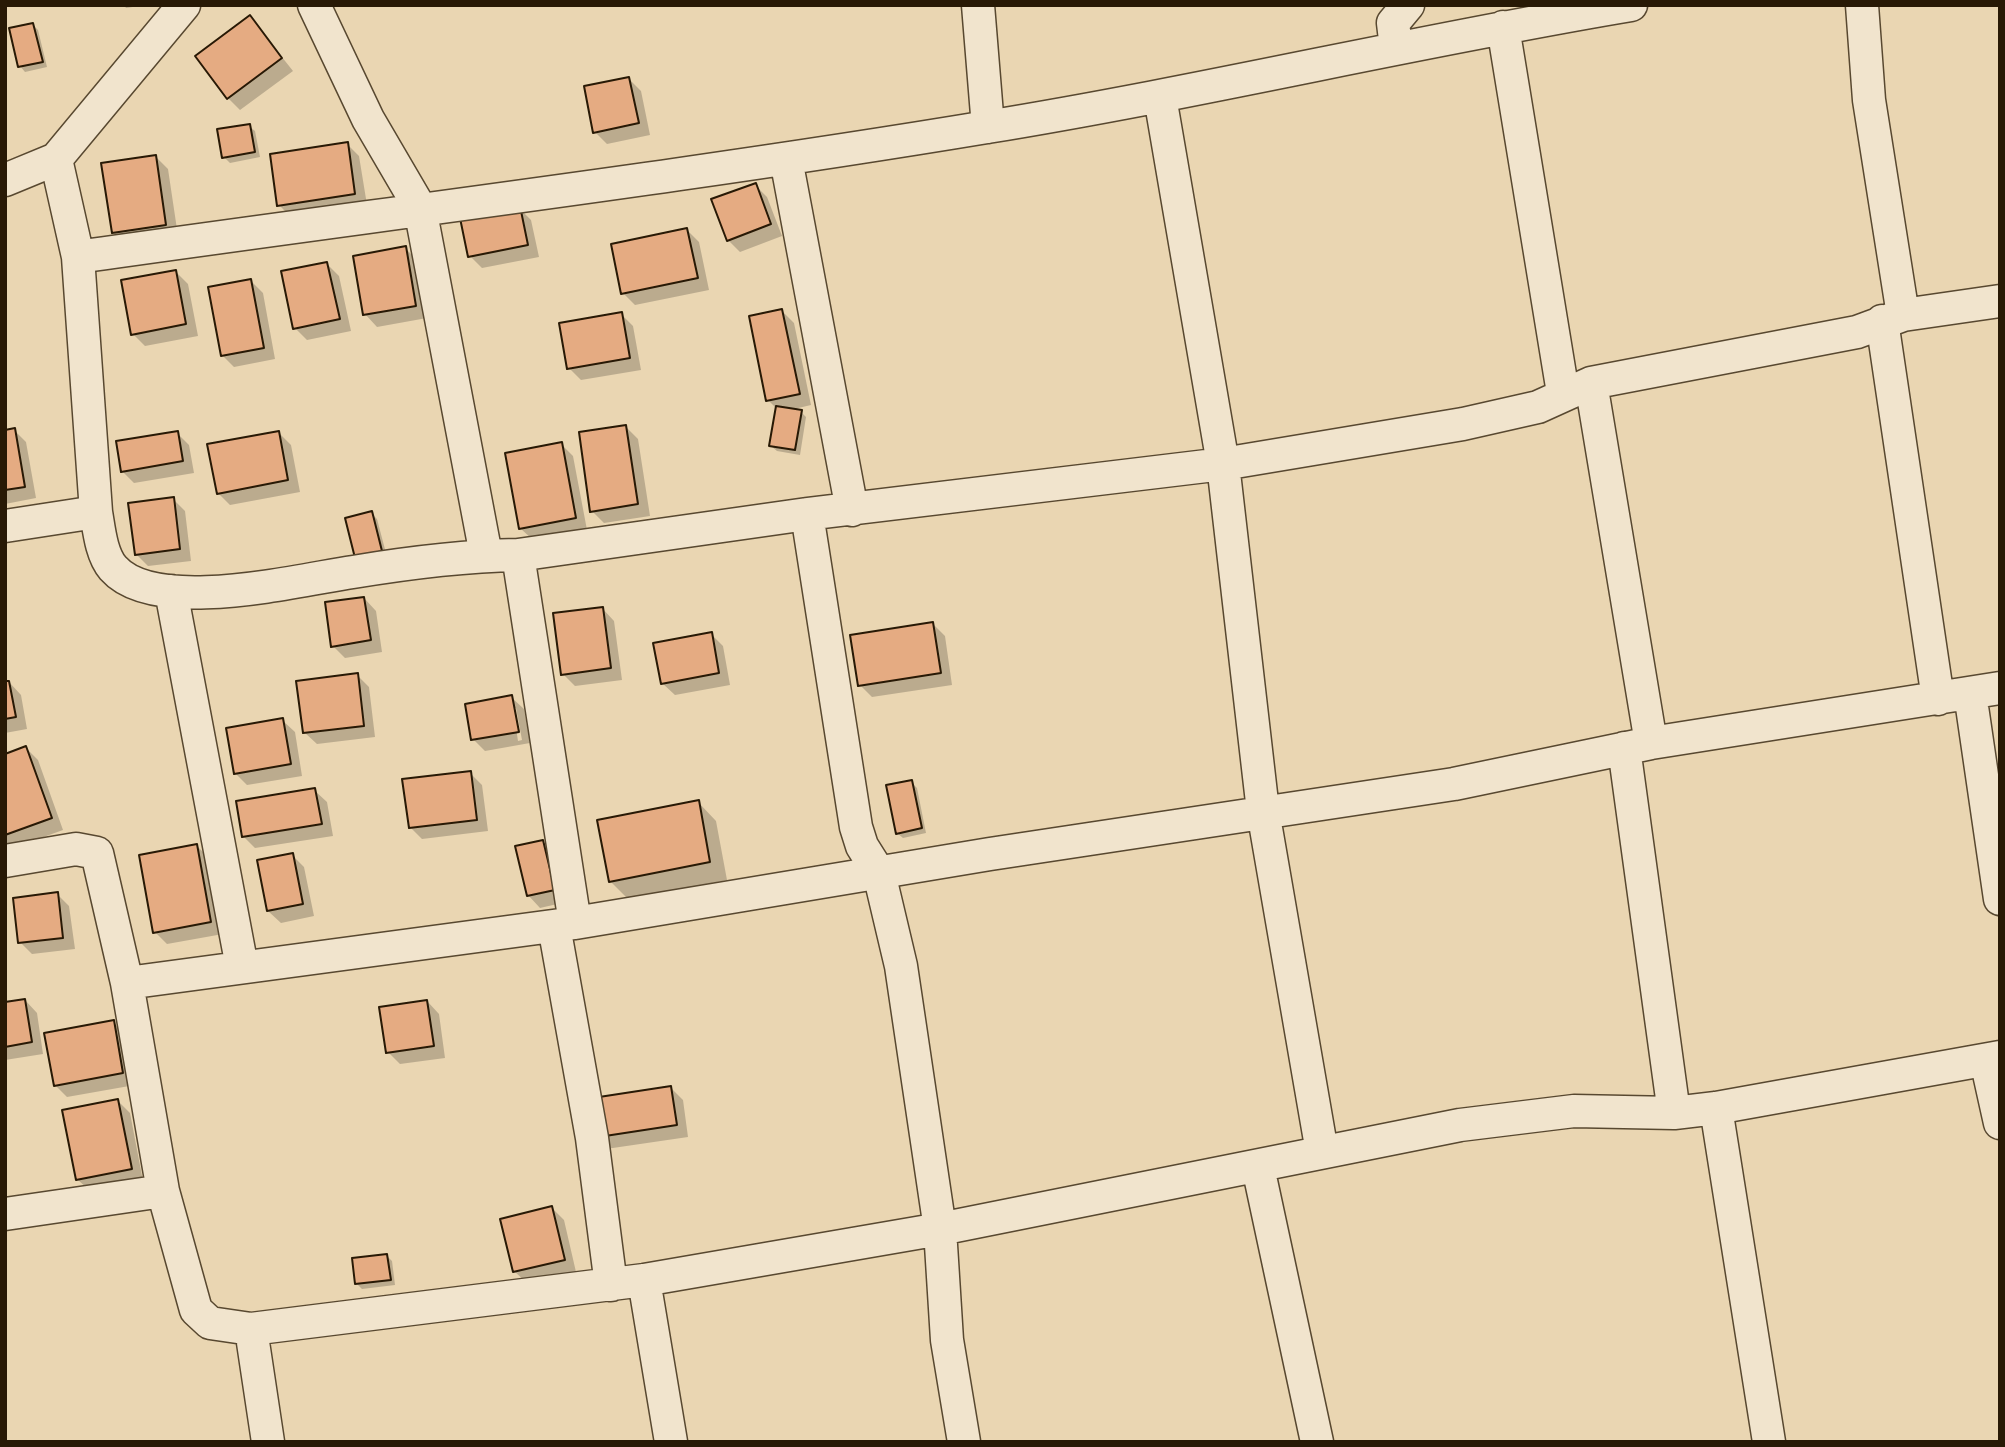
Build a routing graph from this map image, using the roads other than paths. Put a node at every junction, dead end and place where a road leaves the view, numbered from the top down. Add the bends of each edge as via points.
1 (184, 5) edge
2 (314, 5) edge
3 (978, 5) edge
4 (1631, 5) edge
5 (1862, 5) edge
6 (1396, 20) edge
7 (1503, 27) junction
8 (1160, 97) junction
9 (988, 127) junction
10 (57, 159) junction
11 (786, 159) junction
12 (5, 180) edge
13 (420, 208) junction
14 (78, 257) junction
15 (2000, 301) edge
16 (1893, 318) junction
17 (1577, 388) junction
18 (1223, 464) junction
19 (852, 510) junction
20 (96, 512) junction
21 (807, 513) junction
22 (5, 526) edge
23 (486, 555) junction
24 (518, 555) junction
25 (171, 591) junction
26 (1985, 691) edge
27 (1938, 699) junction
28 (1637, 745) junction
29 (1263, 811) junction
30 (5, 862) edge
31 (879, 873) junction
32 (2000, 899) edge
33 (565, 925) junction
34 (242, 967) junction
35 (127, 983) junction
36 (1993, 1058) edge
37 (1716, 1108) junction
38 (1674, 1113) junction
39 (2000, 1122) edge
40 (1322, 1152) junction
41 (1258, 1167) junction
42 (163, 1191) junction
43 (5, 1214) edge
44 (940, 1229) junction
45 (644, 1280) junction
46 (611, 1285) junction
47 (251, 1329) junction
48 (268, 1442) edge
49 (671, 1442) edge
50 (964, 1442) edge
51 (1317, 1442) edge
52 (1769, 1442) edge

1 - 10 street
2 - 13 street via 368,119
3 - 9 street
4 - 7 street
5 - 16 street
6 - 7 street
6 - 8 street
7 - 17 street
8 - 9 street
8 - 18 street
9 - 11 street
10 - 12 street
10 - 14 street
11 - 13 street
11 - 19 street
13 - 14 street
13 - 23 street
14 - 20 street
15 - 16 street
16 - 17 street via 1857,332
16 - 27 street
17 - 18 street via 1514,414
17 - 28 street
18 - 19 street
18 - 29 street
19 - 21 street
20 - 22 street
20 - 25 street via 101,541 113,568 131,581
21 - 24 street
21 - 31 street via 856,827
23 - 24 street
23 - 25 street via 243,591
24 - 33 street
25 - 34 street
26 - 27 street
26 - 32 street
27 - 28 street
28 - 29 street via 1454,784
28 - 38 street
29 - 31 street
29 - 40 street
30 - 35 street via 76,849 97,853
31 - 33 street
31 - 44 street via 901,966
33 - 34 street
33 - 46 street
34 - 35 street
35 - 42 street
36 - 37 street
36 - 39 street
37 - 38 street
37 - 52 street
38 - 40 street via 1574,1111 1460,1125
40 - 41 street
41 - 44 street
41 - 51 street
42 - 43 street
42 - 47 street via 196,1310 211,1323
44 - 45 street
44 - 50 street via 947,1340
45 - 46 street
45 - 49 street
46 - 47 street
47 - 48 street

